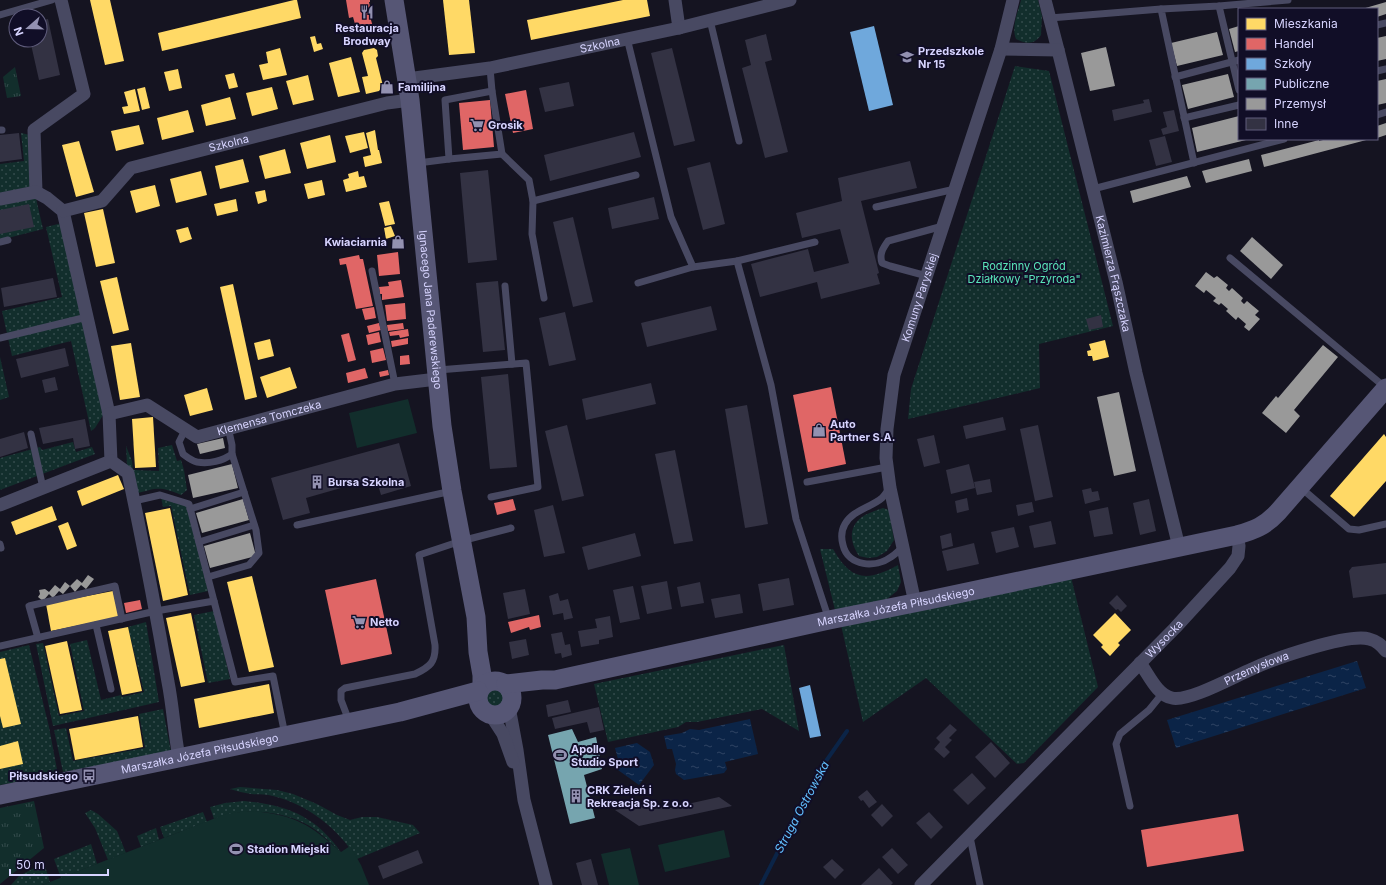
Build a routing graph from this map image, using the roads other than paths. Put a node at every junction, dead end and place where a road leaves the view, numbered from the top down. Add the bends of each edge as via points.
1 (52, 0) edge
2 (61, 0) edge
3 (394, 0) edge
4 (675, 0) edge
5 (790, 0) edge
6 (1013, 0) edge
7 (1045, 0) edge
8 (1288, 0) edge
9 (1219, 6) junction
10 (1161, 9) junction
11 (0, 15) edge
12 (1050, 18) junction
13 (710, 20) junction
14 (679, 28) junction
15 (627, 38) junction
16 (1001, 49) junction
17 (1058, 50) junction
18 (1236, 61) edge
19 (490, 68) junction
20 (1175, 77) junction
21 (407, 79) junction
22 (1238, 80) edge
23 (492, 91) junction
24 (410, 100) junction
25 (1238, 105) edge
26 (1184, 118) junction
27 (1280, 140) edge
28 (739, 141) dead end
29 (502, 154) junction
30 (449, 159) junction
31 (416, 163) junction
32 (1194, 163) junction
33 (636, 175) dead end
34 (955, 189) junction
35 (1092, 189) junction
36 (36, 192) junction
37 (0, 199) edge
38 (533, 201) junction
39 (876, 207) dead end
40 (63, 211) junction
41 (943, 226) junction
42 (8, 240) dead end
43 (0, 242) edge
44 (815, 242) dead end
45 (1230, 258) dead end
46 (737, 260) junction
47 (693, 267) junction
48 (372, 271) dead end
49 (927, 276) junction
50 (638, 283) dead end
51 (505, 286) dead end
52 (544, 298) dead end
53 (87, 317) junction
54 (0, 338) edge
55 (512, 364) junction
56 (436, 374) junction
57 (395, 384) junction
58 (1386, 388) edge
59 (109, 414) junction
60 (228, 427) junction
61 (185, 430) junction
62 (31, 434) dead end
63 (232, 454) junction
64 (111, 461) junction
65 (887, 467) junction
66 (807, 482) dead end
67 (1300, 487) junction
68 (43, 488) junction
69 (890, 488) junction
70 (452, 491) junction
71 (244, 492) junction
72 (491, 497) dead end
73 (134, 500) junction
74 (0, 505) edge
75 (190, 509) junction
76 (1386, 524) edge
77 (254, 525) junction
78 (296, 525) dead end
79 (511, 528) dead end
80 (1237, 535) junction
81 (461, 541) junction
82 (199, 542) junction
83 (903, 547) junction
84 (1179, 547) junction
85 (208, 577) junction
86 (214, 601) junction
87 (915, 603) junction
88 (156, 611) junction
89 (122, 619) junction
90 (829, 620) junction
91 (96, 625) junction
92 (38, 638) junction
93 (0, 646) edge
94 (1386, 651) edge
95 (1140, 663) junction
96 (555, 680) junction
97 (491, 685) junction
98 (111, 690) dead end
99 (1162, 694) junction
100 (510, 706) junction
101 (400, 712) junction
102 (487, 713) junction
103 (349, 721) junction
104 (285, 735) junction
105 (179, 757) junction
106 (522, 784) junction
107 (0, 795) edge
108 (1130, 806) dead end
109 (970, 836) junction
110 (546, 885) edge
111 (921, 885) edge
112 (980, 885) edge

1 - 11 lane
2 - 36 street via 84,94 34,130
3 - 21 street, Ignacego Jana Paderewskiego
4 - 14 street
5 - 13 street, Szkolna
6 - 16 street, Komuny Paryskiej
7 - 12 street, Kazimierza Frąszczaka
8 - 9 lane
9 - 10 lane
9 - 18 lane
10 - 12 lane
10 - 20 lane
12 - 17 street, Kazimierza Frąszczaka
13 - 14 street, Szkolna
13 - 28 lane
14 - 15 street, Szkolna
15 - 19 street, Szkolna
15 - 47 lane via 671,217
16 - 17 street
16 - 34 street, Komuny Paryskiej
17 - 35 street, Kazimierza Frąszczaka
18 - 20 lane
18 - 22 lane
19 - 21 street, Szkolna
19 - 23 lane
20 - 26 lane
21 - 24 street, Ignacego Jana Paderewskiego
23 - 29 lane
23 - 30 lane via 445,100
24 - 31 street, Ignacego Jana Paderewskiego
24 - 40 street, Szkolna via 387,103 131,168 102,201
25 - 26 lane
26 - 32 lane
27 - 32 lane
29 - 30 lane
29 - 38 lane via 529,180
30 - 31 lane
31 - 56 street, Ignacego Jana Paderewskiego
32 - 35 lane
33 - 38 lane
34 - 39 lane
34 - 41 street, Komuny Paryskiej
35 - 84 street, Kazimierza Frąszczaka
36 - 37 street
36 - 40 street
38 - 52 lane via 532,234
40 - 53 street
41 - 49 street, Komuny Paryskiej
41 - 49 lane via 888,241 882,250 882,262
42 - 43 lane
44 - 46 lane
45 - 58 lane
46 - 47 lane
46 - 90 lane via 771,385 796,520
47 - 50 lane
48 - 57 lane
49 - 65 street, Komuny Paryskiej via 894,375 886,437
51 - 55 lane
53 - 54 lane
53 - 59 street
55 - 56 lane
55 - 72 lane via 526,363 538,486
56 - 57 street, Klemensa Tomczeka
56 - 70 street, Ignacego Jana Paderewskiego
57 - 60 street, Klemensa Tomczeka
58 - 67 street
59 - 61 street, Klemensa Tomczeka via 147,405
59 - 64 street
60 - 61 street, Klemensa Tomczeka via 197,437
60 - 63 lane
61 - 63 lane via 179,442 183,454 196,462 212,462
62 - 68 lane
63 - 71 lane
64 - 68 street
64 - 73 street via 128,473
65 - 66 lane
65 - 69 street, Komuny Paryskiej
67 - 76 lane via 1349,529 1358,530
67 - 80 street via 1263,526
68 - 74 street
69 - 83 street, Komuny Paryskiej
69 - 83 lane via 882,498 850,517 842,531 842,540 848,556 864,564 873,564 890,558
70 - 78 lane
70 - 81 street, Ignacego Jana Paderewskiego
71 - 75 lane
71 - 77 lane
73 - 75 lane via 160,495 189,504
73 - 88 street
75 - 82 lane
77 - 82 lane
77 - 85 lane via 259,553 250,565
79 - 81 lane
80 - 84 street, Marszałka Józefa Piłsudskiego
80 - 95 street, Wysocka via 1238,556 1230,568
81 - 97 street, Ignacego Jana Paderewskiego via 476,617 482,675
81 - 103 lane via 419,555 436,655 425,669 415,674 345,688 341,691 341,700
82 - 85 lane
83 - 87 street, Komuny Paryskiej
84 - 87 street, Marszałka Józefa Piłsudskiego
85 - 86 lane
86 - 88 lane
86 - 104 lane via 235,682 273,676
87 - 90 street, Marszałka Józefa Piłsudskiego
88 - 89 lane
88 - 105 street
89 - 91 lane
89 - 92 lane via 115,586 29,606
90 - 96 street, Marszałka Józefa Piłsudskiego
91 - 92 lane
91 - 98 lane
92 - 93 lane
94 - 99 street, Przemysłowa via 1378,642 1368,638 1356,638 1279,658 1191,696 1174,698
95 - 99 street
95 - 109 street, Wysocka
96 - 97 street, Marszałka Józefa Piłsudskiego
96 - 100 street
97 - 100 street via 511,694
97 - 101 street, Marszałka Józefa Piłsudskiego
97 - 102 street via 478,702
99 - 108 lane via 1149,710 1120,734 1116,744
100 - 102 street via 500,714
100 - 106 street
101 - 102 street, Marszałka Józefa Piłsudskiego via 471,708
101 - 103 street, Marszałka Józefa Piłsudskiego
102 - 106 street via 503,734
103 - 104 street, Marszałka Józefa Piłsudskiego
104 - 105 street, Marszałka Józefa Piłsudskiego
105 - 107 street, Marszałka Józefa Piłsudskiego
106 - 110 street
109 - 111 street, Wysocka
109 - 112 lane

